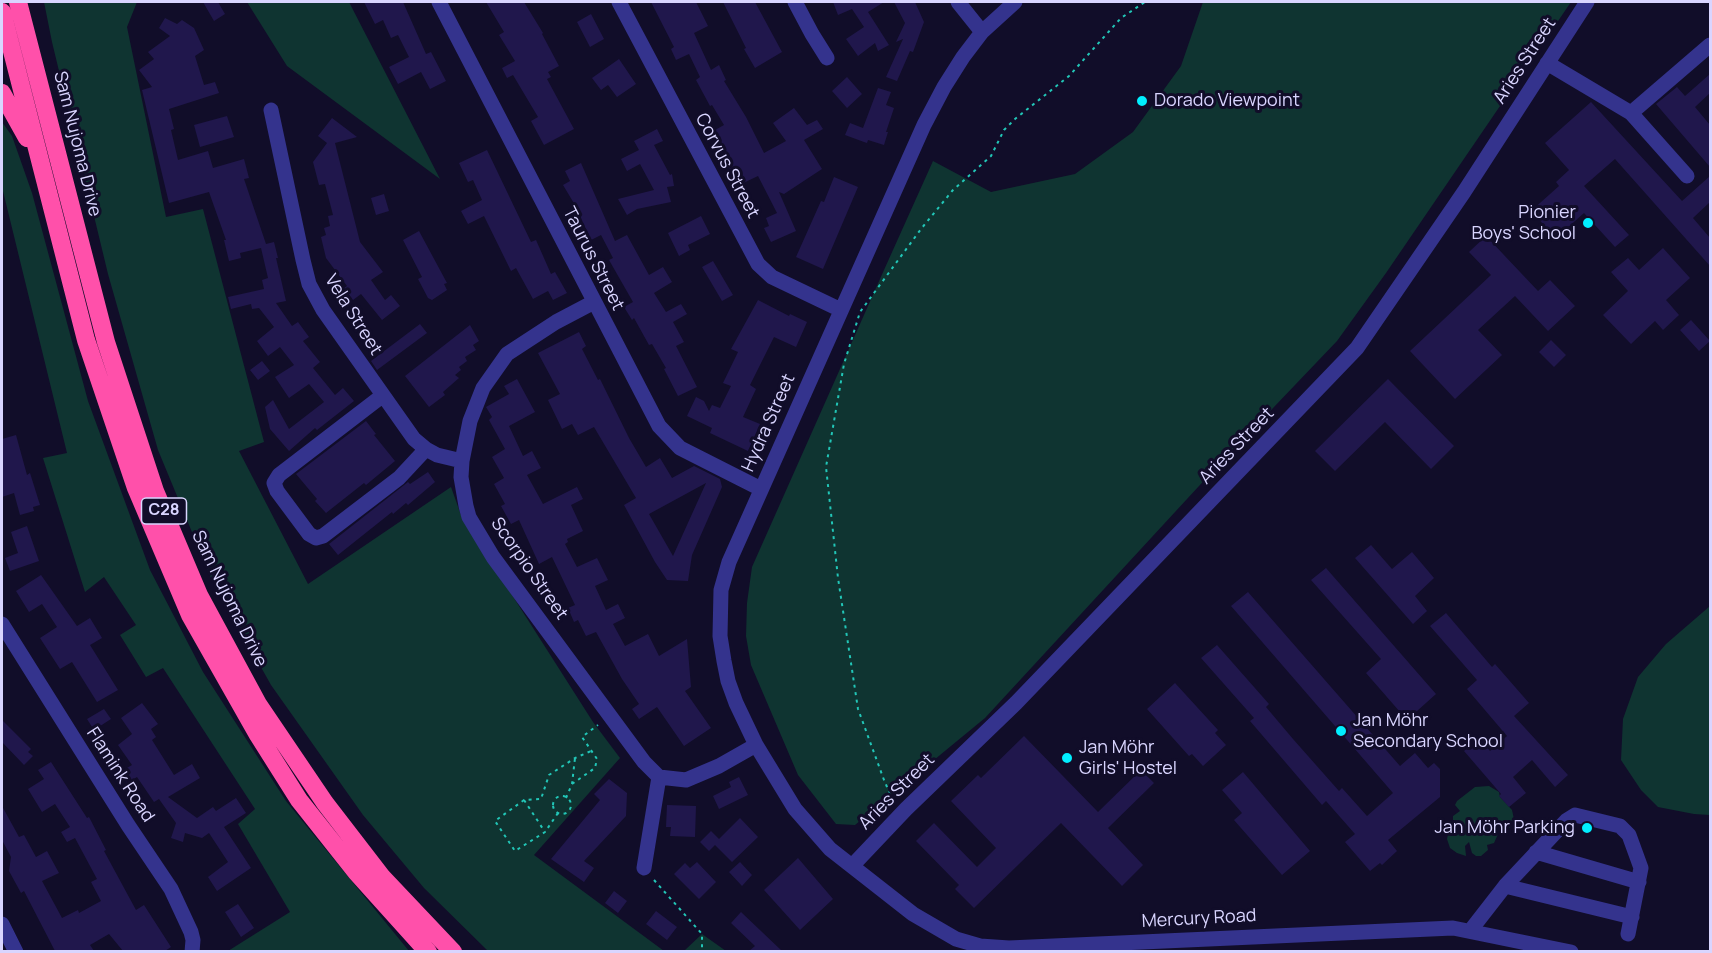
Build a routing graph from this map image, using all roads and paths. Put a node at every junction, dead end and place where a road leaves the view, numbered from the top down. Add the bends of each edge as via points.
1 (18, 2) edge
2 (29, 2) edge
3 (439, 2) edge
4 (619, 2) edge
5 (795, 2) edge
6 (957, 2) edge
7 (1015, 2) edge
8 (1145, 2) edge
9 (1587, 2) edge
10 (2, 12) edge
11 (982, 32) junction
12 (1710, 45) edge
13 (30, 47) junction
14 (827, 58) dead end
15 (1547, 63) junction
16 (2, 93) edge
17 (271, 110) dead end
18 (1631, 114) junction
19 (40, 164) junction
20 (1687, 176) dead end
21 (594, 302) junction
22 (841, 310) junction
23 (382, 396) junction
24 (426, 449) junction
25 (462, 461) junction
26 (761, 489) junction
27 (2, 624) edge
28 (610, 716) junction
29 (756, 745) junction
30 (591, 751) junction
31 (575, 758) junction
32 (659, 777) junction
33 (572, 784) junction
34 (566, 798) junction
35 (524, 800) junction
36 (558, 813) junction
37 (900, 815) junction
38 (545, 832) junction
39 (1536, 852) junction
40 (852, 866) junction
41 (644, 868) joint
42 (1639, 882) junction
43 (1505, 886) junction
44 (1632, 917) junction
45 (2, 924) edge
46 (1470, 931) junction
47 (1628, 934) dead end
48 (16, 951) edge
49 (192, 951) edge
50 (428, 951) edge
51 (453, 951) edge
52 (702, 951) edge
53 (1571, 951) edge

1 - 13 highway, Sam Nujoma Drive / C28
2 - 13 highway
3 - 21 street, Taurus Street
4 - 22 street, Corvus Street via 758,264 772,277
5 - 14 street
6 - 11 street
7 - 11 street, Hydra Street
8 - 37 path via 1121,18 1069,76 1015,119 1004,130 991,156 953,190 860,312 847,354 826,467 838,578 858,709
9 - 15 street, Aries Street
10 - 19 highway, Sam Nujoma Drive / C28
11 - 22 street, Hydra Street via 924,124
12 - 18 street
13 - 51 highway, Sam Nujoma Drive / C28 via 106,342 155,491 199,595 258,704 325,803 382,878
15 - 18 street
15 - 37 street, Aries Street via 1353,354 1016,703
16 - 19 highway
17 - 23 street, Vela Street via 309,284
18 - 20 street
19 - 50 highway, Sam Nujoma Drive / C28 via 86,340 136,488 190,615 299,800 356,872
21 - 25 street, Scorpio Street via 507,354 483,388 470,421
21 - 26 street, Taurus Street via 659,426 672,441
22 - 26 street, Hydra Street
23 - 24 street, Vela Street
23 - 24 street via 279,475 274,483 309,534 323,536 399,478
24 - 25 street, Vela Street
25 - 28 street, Scorpio Street via 466,506 480,537
26 - 29 street, Hydra Street via 729,562 720,609 728,681
27 - 49 street, Flamink Road via 171,889 191,932
28 - 30 path via 582,737
28 - 32 street, Scorpio Street
29 - 32 street via 686,780
29 - 40 street, Hydra Street via 801,817 821,841
30 - 31 path
30 - 33 path via 597,759 595,768
31 - 33 path
31 - 35 path via 549,775 541,798
32 - 41 street
33 - 34 path
34 - 36 path via 569,810
34 - 36 path via 554,800
35 - 38 path
35 - 38 path via 495,821 515,851
36 - 38 path
37 - 40 street, Aries Street
39 - 42 street
39 - 42 street via 1575,815 1620,826 1629,835 1641,868
39 - 43 street
40 - 46 street, Mercury Road via 913,914 956,939 980,946 1009,948 1453,928
41 - 52 path via 702,934
42 - 44 street
43 - 44 street
43 - 46 street
44 - 47 street
45 - 48 street
46 - 53 street, Mercury Road

